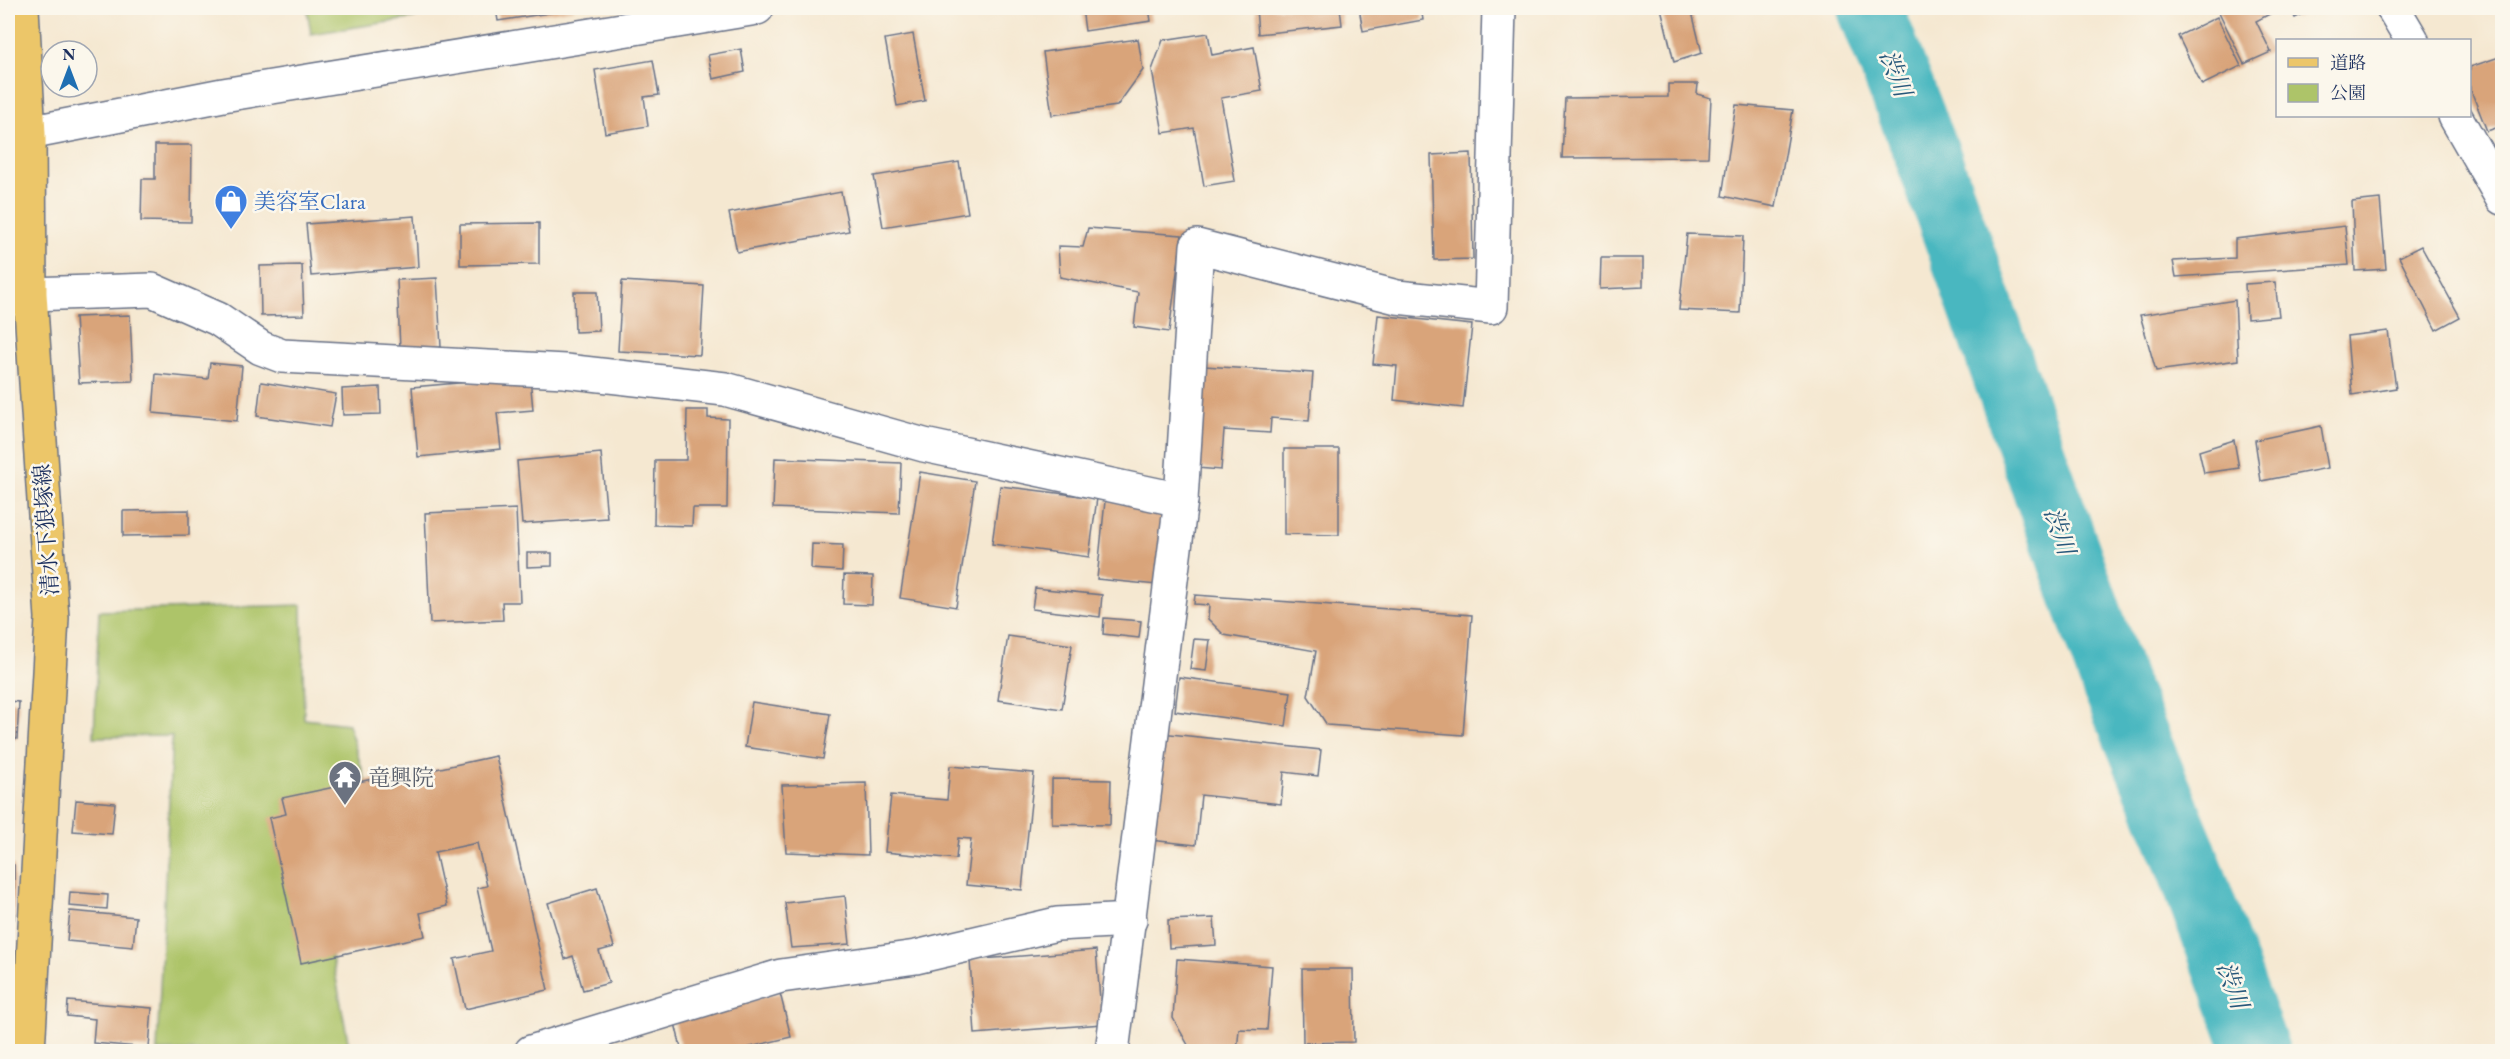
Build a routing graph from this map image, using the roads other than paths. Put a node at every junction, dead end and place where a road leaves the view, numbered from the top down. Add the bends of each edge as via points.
1 (22, 8) edge
2 (757, 8) edge
3 (1499, 8) edge
4 (2393, 8) edge
5 (2411, 39) edge
6 (2456, 117) edge
7 (18, 136) edge
8 (2502, 198) edge
9 (19, 297) edge
10 (1181, 500) junction
11 (1130, 920) junction
12 (28, 1052) edge
13 (531, 1052) edge
14 (1112, 1052) edge

1 - 7 main road, 清水下狼塚線
2 - 7 street via 223,95
3 - 10 street via 1491,307 1397,297 1197,246
4 - 5 street
6 - 8 street
7 - 9 main road, 清水下狼塚線
9 - 10 street via 152,291 218,319 261,348 282,356 565,371 724,389 924,445
9 - 12 main road, 清水下狼塚線 via 52,618
10 - 11 street
11 - 13 street via 1057,924 916,957 781,976
11 - 14 street

